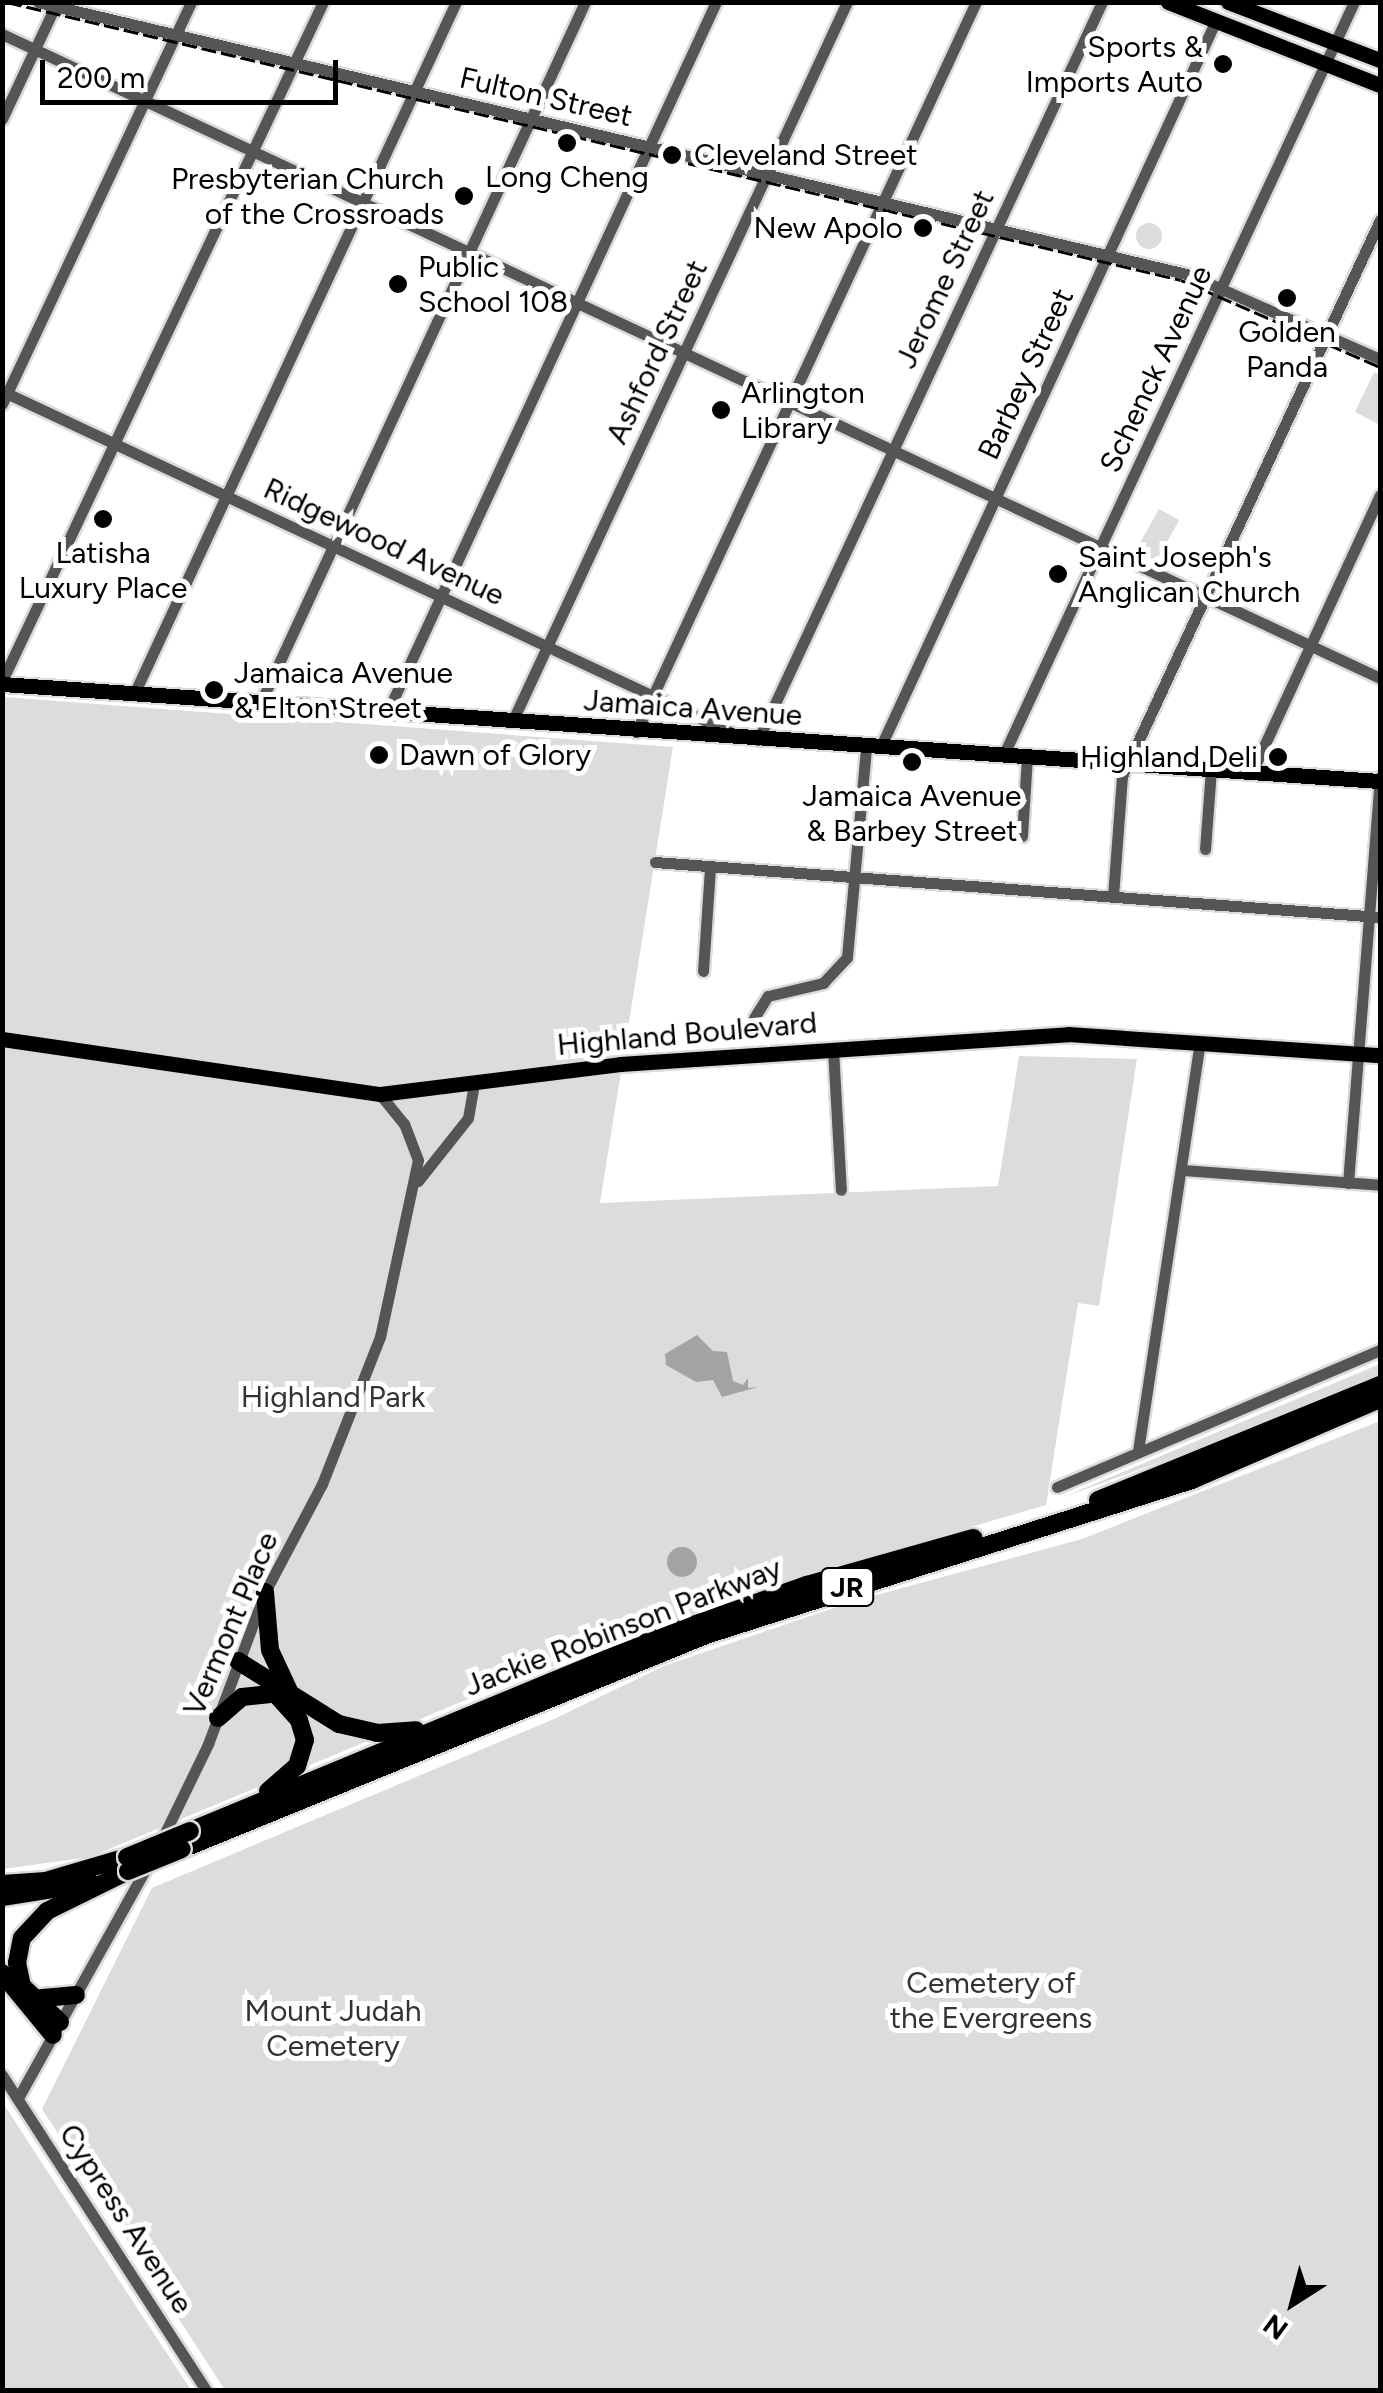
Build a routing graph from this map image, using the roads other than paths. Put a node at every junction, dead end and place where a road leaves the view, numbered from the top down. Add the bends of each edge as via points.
1 (38, 2) edge
2 (192, 2) edge
3 (323, 2) edge
4 (456, 2) edge
5 (585, 2) edge
6 (716, 2) edge
7 (847, 2) edge
8 (976, 2) edge
9 (1102, 2) edge
10 (1168, 2) edge
11 (1228, 2) edge
12 (1354, 2) edge
13 (56, 4) edge
14 (1216, 20) junction
15 (2, 34) edge
16 (176, 36) junction
17 (1336, 42) junction
18 (35, 49) junction
19 (1380, 60) edge
20 (1326, 63) junction
21 (294, 64) junction
22 (1380, 85) edge
23 (414, 92) junction
24 (146, 101) junction
25 (2, 119) edge
26 (532, 120) junction
27 (650, 148) junction
28 (253, 152) junction
29 (767, 175) junction
30 (883, 202) junction
31 (362, 203) junction
32 (1380, 220) edge
33 (996, 229) junction
34 (470, 253) junction
35 (1109, 256) junction
36 (1222, 286) junction
37 (577, 303) junction
38 (1328, 334) junction
39 (684, 353) junction
40 (1380, 359) edge
41 (4, 396) edge
42 (790, 402) junction
43 (114, 444) junction
44 (893, 450) junction
45 (1380, 495) edge
46 (226, 496) junction
47 (995, 498) junction
48 (333, 546) junction
49 (1101, 547) junction
50 (440, 596) junction
51 (1206, 596) junction
52 (1311, 645) junction
53 (547, 646) junction
54 (1380, 678) edge
55 (2, 682) edge
56 (134, 694) junction
57 (653, 695) junction
58 (260, 704) junction
59 (387, 713) junction
60 (512, 722) junction
61 (636, 732) junction
62 (751, 740) junction
63 (873, 748) junction
64 (1003, 756) junction
65 (1027, 757) junction
66 (1127, 764) junction
67 (1211, 769) junction
68 (1252, 772) junction
69 (1380, 780) edge
70 (1022, 836) dead end
71 (1206, 849) dead end
72 (656, 862) dead end
73 (710, 867) junction
74 (857, 877) junction
75 (1113, 896) junction
76 (1374, 916) edge
77 (703, 971) dead end
78 (754, 1018) dead end
79 (2, 1039) edge
80 (1200, 1043) junction
81 (833, 1049) junction
82 (1357, 1053) junction
83 (1380, 1055) edge
84 (474, 1084) junction
85 (380, 1094) junction
86 (1182, 1170) junction
87 (418, 1180) junction
88 (1348, 1183) junction
89 (1380, 1185) edge
90 (841, 1190) dead end
91 (1380, 1350) edge
92 (1380, 1386) edge
93 (1380, 1399) edge
94 (1138, 1451) junction
95 (1057, 1487) dead end
96 (265, 1592) junction
97 (237, 1665) junction
98 (272, 1694) junction
99 (292, 1696) junction
100 (218, 1718) junction
101 (451, 1724) junction
102 (227, 1816) junction
103 (186, 1840) junction
104 (128, 1864) junction
105 (2, 1884) edge
106 (2, 1896) edge
107 (2, 1973) edge
108 (76, 1995) junction
109 (31, 1999) junction
110 (56, 2028) junction
111 (2, 2075) edge
112 (18, 2098) junction
113 (206, 2390) edge

1 - 13 street, Fulton Street
2 - 16 street
3 - 21 street
4 - 23 street
5 - 26 street
6 - 27 street
7 - 29 street, Ashford Street
8 - 30 street
9 - 33 street, Jerome Street
10 - 14 main road
11 - 17 main road
12 - 17 street, Schenck Avenue
13 - 16 street, Fulton Street
13 - 18 street
14 - 20 main road
14 - 35 street, Barbey Street
15 - 18 street
16 - 21 street, Fulton Street
16 - 24 street
17 - 19 main road
17 - 20 street, Schenck Avenue
18 - 24 street
18 - 25 street
20 - 22 main road
20 - 36 street, Schenck Avenue
21 - 23 street, Fulton Street
21 - 28 street
23 - 26 street, Fulton Street
23 - 31 street
24 - 28 street
24 - 41 street
26 - 27 street, Fulton Street
26 - 34 street
27 - 29 street, Fulton Street
27 - 37 street
28 - 31 street
28 - 43 street
29 - 30 street, Fulton Street
29 - 39 street, Ashford Street
30 - 33 street, Fulton Street
30 - 42 street
31 - 34 street
31 - 46 street
32 - 38 street
33 - 35 street, Fulton Street
33 - 44 street, Jerome Street
34 - 37 street
34 - 48 street
35 - 36 street, Fulton Street
35 - 47 street, Barbey Street
36 - 38 street, Fulton Street
36 - 49 street, Schenck Avenue
37 - 39 street
37 - 50 street
38 - 40 street, Fulton Street
38 - 51 street
39 - 42 street
39 - 53 street, Ashford Street
41 - 43 street, Ridgewood Avenue
42 - 44 street
42 - 57 street
43 - 46 street, Ridgewood Avenue
43 - 55 street
44 - 47 street
44 - 62 street, Jerome Street
45 - 52 street
46 - 48 street, Ridgewood Avenue
46 - 56 street
47 - 49 street
47 - 63 street, Barbey Street
48 - 50 street, Ridgewood Avenue
48 - 58 street
49 - 51 street
49 - 64 street, Schenck Avenue
50 - 53 street, Ridgewood Avenue
50 - 59 street
51 - 52 street
51 - 66 street
52 - 54 street
52 - 68 street
53 - 57 street, Ridgewood Avenue
53 - 60 street, Ashford Street
55 - 56 main road, Jamaica Avenue
56 - 58 main road, Jamaica Avenue
57 - 61 street
57 - 62 street, Ridgewood Avenue
58 - 59 main road, Jamaica Avenue
59 - 60 main road, Jamaica Avenue
60 - 61 main road, Jamaica Avenue
61 - 62 main road, Jamaica Avenue
62 - 63 main road, Jamaica Avenue
63 - 64 main road, Jamaica Avenue
63 - 74 street, Barbey Street
64 - 65 main road, Jamaica Avenue
65 - 66 main road, Jamaica Avenue
65 - 70 street
66 - 67 main road, Jamaica Avenue
66 - 75 street
67 - 68 main road, Jamaica Avenue
67 - 71 street
68 - 69 main road, Jamaica Avenue
69 - 76 street
72 - 73 street
73 - 74 street
73 - 77 street
74 - 75 street
74 - 78 street, Barbey Street via 852,939 842,966 808,989 774,992
75 - 76 street
76 - 82 street
79 - 85 main road, Highland Boulevard
80 - 81 main road, Highland Boulevard via 1068,1034
80 - 82 main road, Highland Boulevard
80 - 86 street
81 - 84 main road, Highland Boulevard via 620,1064
81 - 90 street
82 - 83 main road, Highland Boulevard
82 - 88 street
84 - 85 main road, Highland Boulevard
84 - 87 street via 468,1118
85 - 87 street, Vermont Place via 416,1145
86 - 88 street
86 - 94 street
87 - 96 street, Vermont Place via 380,1337 349,1422
88 - 89 street
91 - 94 street
92 - 101 highway, Jackie Robinson Parkway / JR via 1077,1508 807,1584
93 - 103 highway, Jackie Robinson Parkway / JR via 1175,1486 706,1635
94 - 95 street
96 - 97 street, Vermont Place
96 - 99 highway via 270,1650
97 - 98 highway
97 - 99 highway
97 - 100 street, Vermont Place
98 - 100 highway via 242,1697
98 - 102 highway via 300,1720 300,1760 283,1781
99 - 101 highway via 329,1720 367,1732
100 - 108 street, Vermont Place via 170,1824
101 - 102 highway, Jackie Robinson Parkway / JR
102 - 103 highway, Jackie Robinson Parkway / JR
103 - 104 highway, Jackie Robinson Parkway / JR, bridge
104 - 105 highway, Jackie Robinson Parkway / JR
104 - 106 highway, Jackie Robinson Parkway / JR via 63,1890
104 - 109 highway via 26,1931 17,1971
107 - 110 highway
108 - 109 highway
108 - 110 street, Vermont Place
109 - 110 highway
110 - 112 street, Vermont Place
111 - 112 street, Cypress Avenue
112 - 113 street, Cypress Avenue

